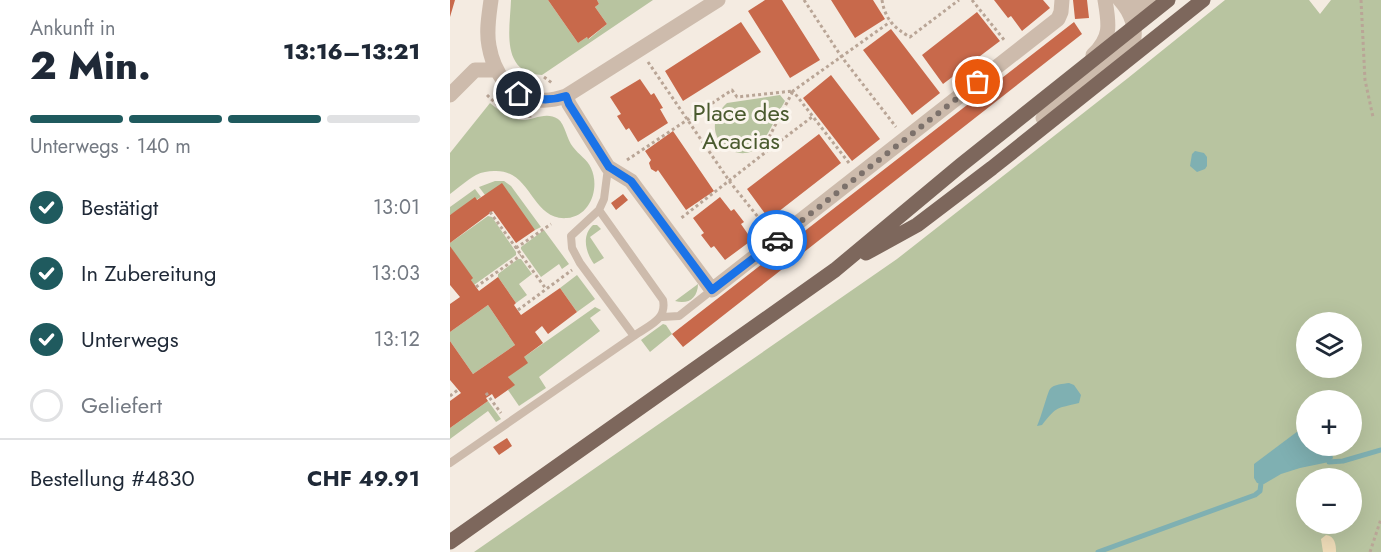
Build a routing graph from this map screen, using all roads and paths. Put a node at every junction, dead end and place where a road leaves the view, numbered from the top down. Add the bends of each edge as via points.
1 (491, 0) edge
2 (717, 0) edge
3 (804, 0) edge
4 (882, 0) edge
5 (959, 0) edge
6 (972, 0) edge
7 (1062, 0) edge
8 (1105, 0) edge
9 (1156, 0) edge
10 (1168, 0) edge
11 (1203, 0) edge
12 (1361, 0) edge
13 (1122, 2) edge
14 (1108, 21) junction
15 (890, 22) junction
16 (1130, 36) junction
17 (1153, 41) junction
18 (640, 50) junction
19 (1015, 53) junction
20 (841, 56) junction
21 (496, 70) junction
22 (559, 81) dead end
23 (1063, 85) junction
24 (542, 86) dead end
25 (793, 91) junction
26 (450, 95) edge
27 (487, 95) dead end
28 (566, 96) junction
29 (522, 117) dead end
30 (812, 117) junction
31 (1373, 117) dead end
32 (687, 120) junction
33 (905, 140) junction
34 (771, 148) junction
35 (609, 167) junction
36 (992, 168) junction
37 (730, 182) junction
38 (849, 183) junction
39 (599, 210) junction
40 (490, 212) dead end
41 (551, 224) dead end
42 (666, 230) junction
43 (776, 241) junction
44 (516, 248) junction
45 (521, 255) junction
46 (580, 263) junction
47 (835, 270) junction
48 (476, 287) dead end
49 (546, 289) junction
50 (712, 290) junction
51 (518, 310) dead end
52 (662, 317) junction
53 (634, 336) junction
54 (459, 389) dead end
55 (486, 393) dead end
56 (450, 396) edge
57 (508, 423) junction
58 (450, 464) edge
59 (1381, 519) edge
60 (450, 542) edge
61 (1370, 552) edge

1 - 21 street via 488,44
2 - 18 street
3 - 20 path
4 - 15 path
5 - 15 path via 910,37
6 - 19 path
7 - 19 street via 1058,20
8 - 14 street
9 - 13 street via 1136,8
10 - 16 main road
11 - 17 main road
12 - 31 path via 1365,80
13 - 16 street via 1132,18
14 - 16 street via 1113,30
14 - 23 street via 1108,35 1102,46
15 - 20 path
16 - 17 street
16 - 23 main road
16 - 36 street via 1131,47 1008,146
17 - 36 main road
18 - 28 street
18 - 32 path
19 - 33 street
20 - 25 path
20 - 33 path
21 - 26 street via 475,70
21 - 28 street via 510,88 528,98
22 - 24 path
23 - 47 main road
25 - 30 path
25 - 32 path via 737,97 732,90
25 - 34 path via 767,141
27 - 29 path via 503,109
28 - 35 street
30 - 34 path
30 - 38 path via 849,164 841,171
32 - 35 path via 626,161
32 - 37 path
33 - 38 street
34 - 37 path
35 - 39 lane
35 - 42 street via 631,181
36 - 47 main road via 917,225
37 - 42 path
37 - 43 path
38 - 43 street
39 - 46 lane via 571,236
39 - 52 lane via 663,300
40 - 44 path
41 - 44 path
42 - 50 street
43 - 50 street
44 - 45 path
45 - 48 path
45 - 49 path
46 - 49 path
46 - 53 lane
47 - 60 main road
49 - 51 path
50 - 52 lane via 679,316
52 - 53 lane
53 - 57 lane
54 - 56 path
55 - 57 path
57 - 58 lane
59 - 61 path

